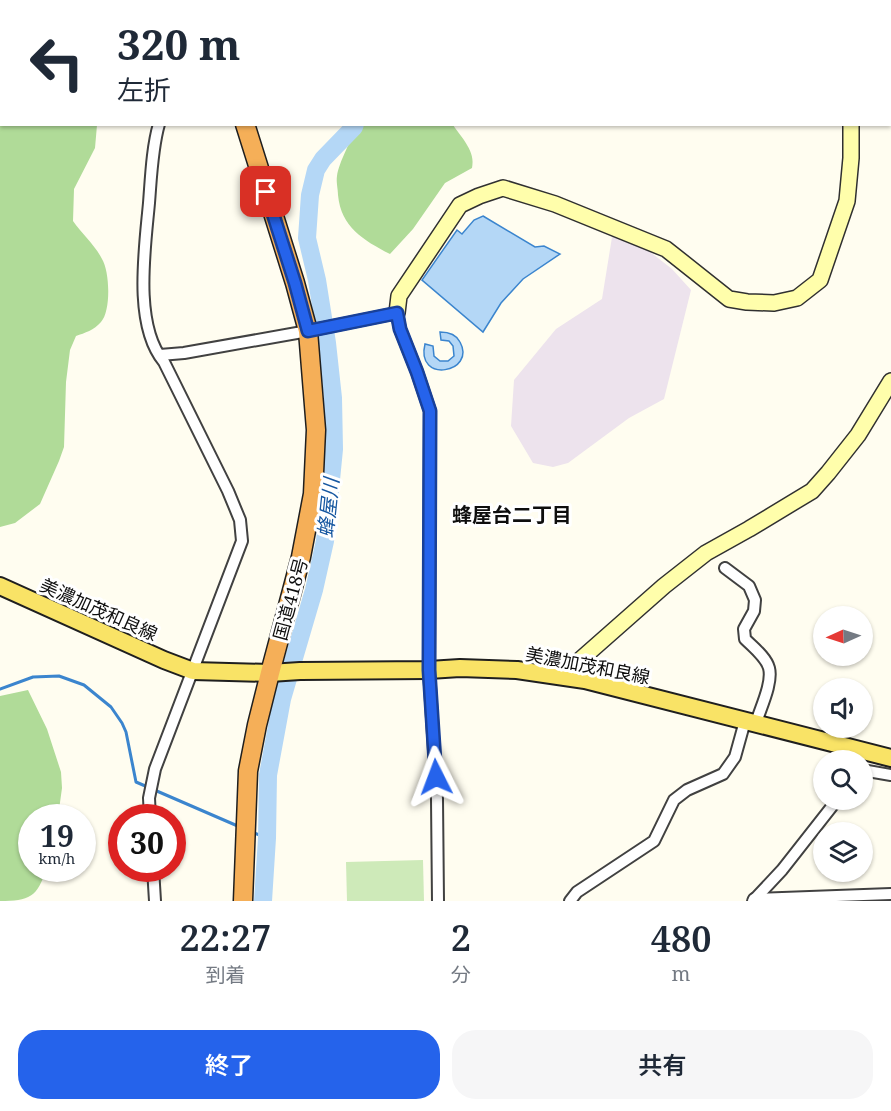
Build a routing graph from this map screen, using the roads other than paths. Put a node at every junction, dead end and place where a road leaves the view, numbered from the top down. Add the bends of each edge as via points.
1 (159, 126) edge
2 (246, 126) edge
3 (851, 126) edge
4 (397, 313) junction
5 (308, 331) junction
6 (159, 355) junction
7 (891, 381) edge
8 (725, 568) dead end
9 (0, 586) edge
10 (429, 670) junction
11 (193, 671) junction
12 (270, 673) junction
13 (565, 677) junction
14 (750, 722) junction
15 (891, 758) edge
16 (873, 772) edge
17 (891, 774) edge
18 (149, 804) edge
19 (829, 810) edge
20 (154, 882) edge
21 (891, 894) edge
22 (753, 900) edge
23 (155, 901) edge
24 (243, 901) edge
25 (438, 901) edge
26 (570, 901) edge

1 - 6 street via 142,277 150,333
2 - 5 highway, 国道418号
3 - 4 street via 847,201 820,280 797,298 774,303 729,299 666,249 555,204 503,188 460,205 399,296
4 - 5 street
4 - 10 street via 430,411
5 - 6 street
5 - 12 highway, 国道418号 via 316,430 313,494 302,557
6 - 11 street via 240,520 242,541
7 - 13 street via 858,435 812,490 706,553
8 - 14 street via 749,586 755,600 744,629 745,639 769,666 770,678
9 - 11 main road, 美濃加茂和良線
10 - 12 main road, 美濃加茂和良線
10 - 13 main road, 美濃加茂和良線 via 517,670
10 - 25 street
11 - 12 main road, 美濃加茂和良線
11 - 18 street via 155,770
12 - 24 highway, 国道418号 via 248,771
13 - 14 main road, 美濃加茂和良線
14 - 15 main road, 美濃加茂和良線
14 - 26 street via 723,774 674,800 654,841 577,892
16 - 17 street
19 - 22 street
20 - 23 street
21 - 22 street

